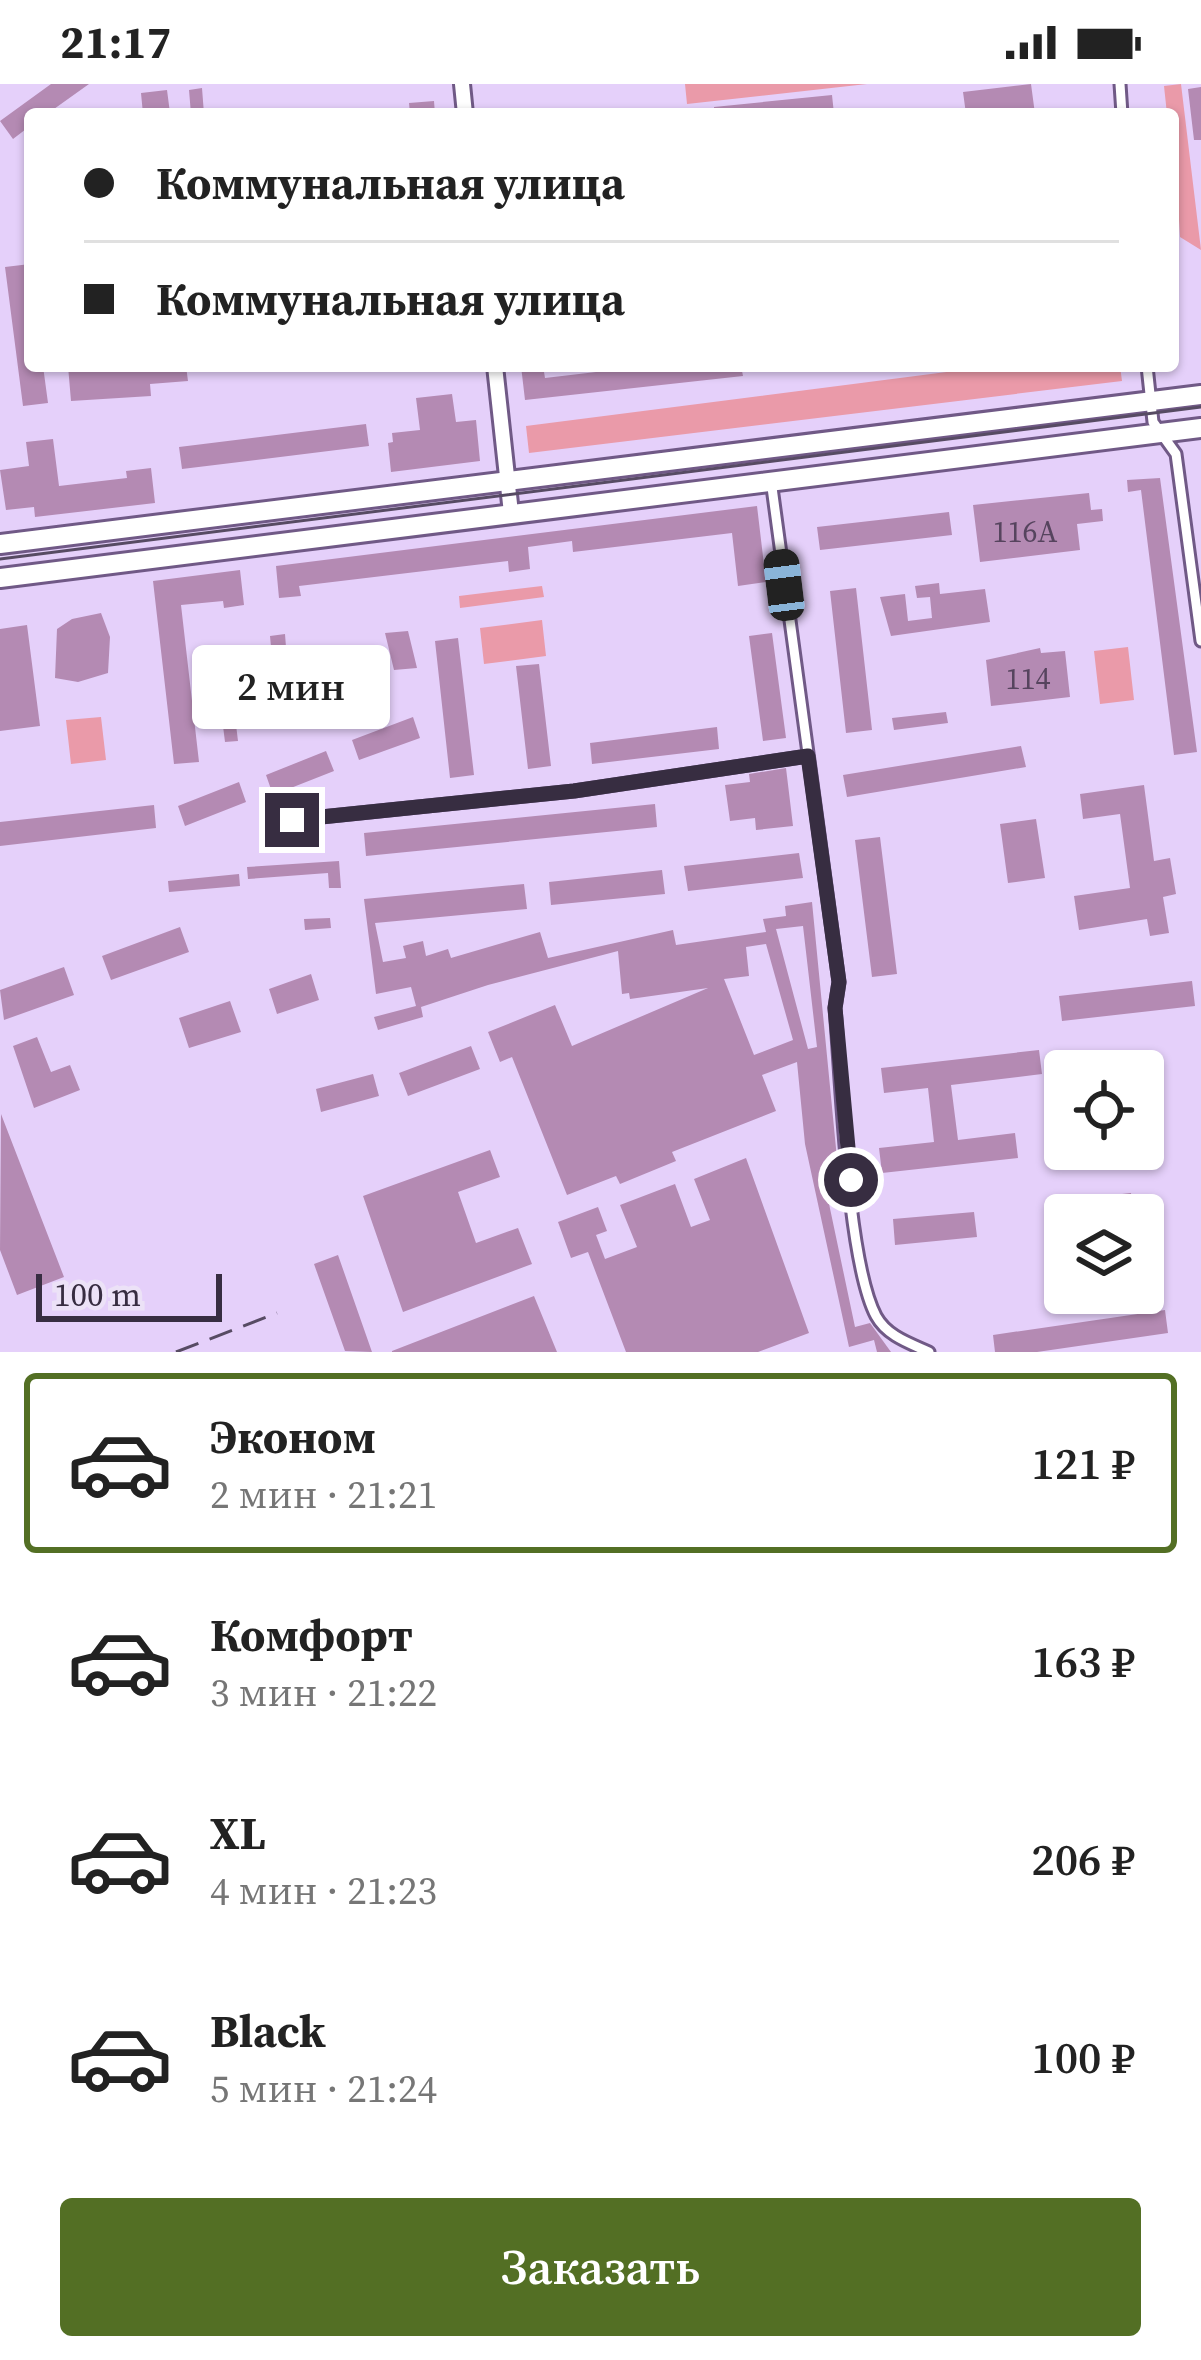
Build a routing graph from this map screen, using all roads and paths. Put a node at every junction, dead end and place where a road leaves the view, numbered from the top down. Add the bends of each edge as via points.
1 (496, 372) edge
2 (1148, 372) edge
3 (1201, 395) edge
4 (1150, 402) junction
5 (1201, 428) edge
6 (1160, 434) junction
7 (771, 480) junction
8 (508, 483) junction
9 (512, 514) junction
10 (0, 544) edge
11 (0, 578) edge
12 (1201, 641) edge
13 (808, 756) junction
14 (292, 820) dead end
15 (929, 1352) edge

1 - 8 street
2 - 4 street
3 - 4 highway
4 - 6 street
4 - 8 highway
5 - 6 highway
6 - 7 highway
6 - 12 street via 1176,454
7 - 9 highway
7 - 13 street
8 - 9 street
8 - 10 highway
9 - 11 highway
13 - 14 street
13 - 15 street via 839,982 836,1027 862,1264 876,1316 895,1337

